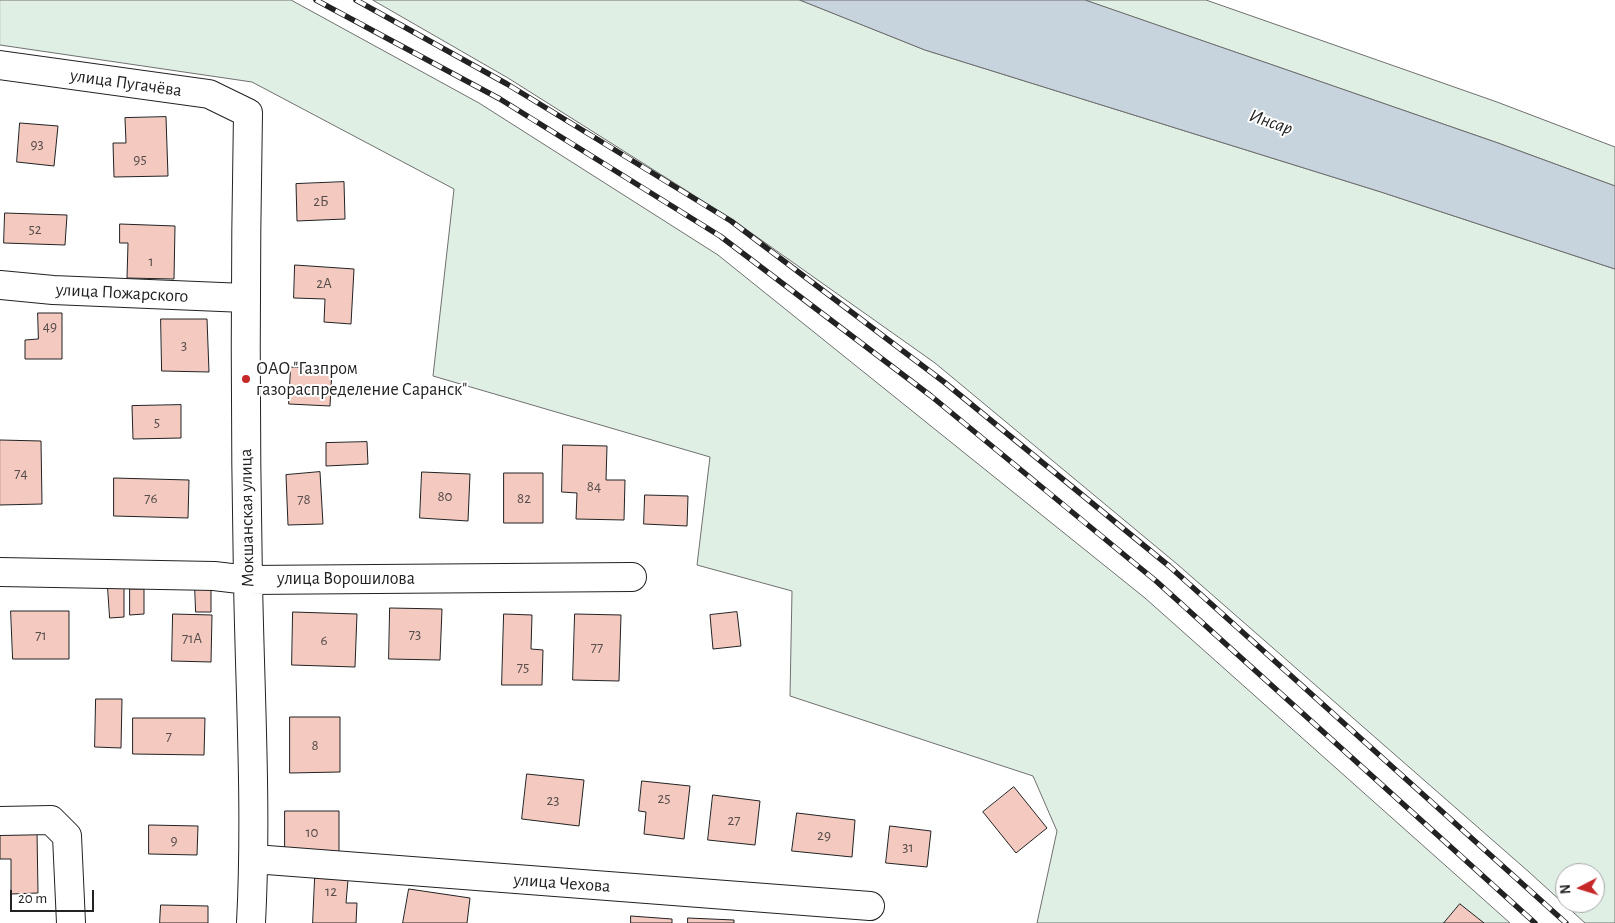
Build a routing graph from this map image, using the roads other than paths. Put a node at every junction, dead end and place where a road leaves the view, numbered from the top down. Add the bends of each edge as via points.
1 (0, 65) edge
2 (248, 113) joint
3 (0, 285) edge
4 (245, 298) junction
5 (0, 572) edge
6 (632, 577) dead end
7 (248, 580) junction
8 (0, 821) edge
9 (254, 860) junction
10 (870, 906) dead end
11 (71, 923) edge
12 (252, 923) edge

1 - 2 street, улица Пугачёва via 209,94
2 - 4 street, Мокшанская улица
3 - 4 street, улица Пожарского
4 - 7 street, Мокшанская улица
5 - 7 street, улица Ворошилова via 214,576
6 - 7 street, улица Ворошилова
7 - 9 street, Мокшанская улица
8 - 11 street via 51,820 67,836
9 - 10 street, улица Чехова
9 - 12 street, Мокшанская улица

